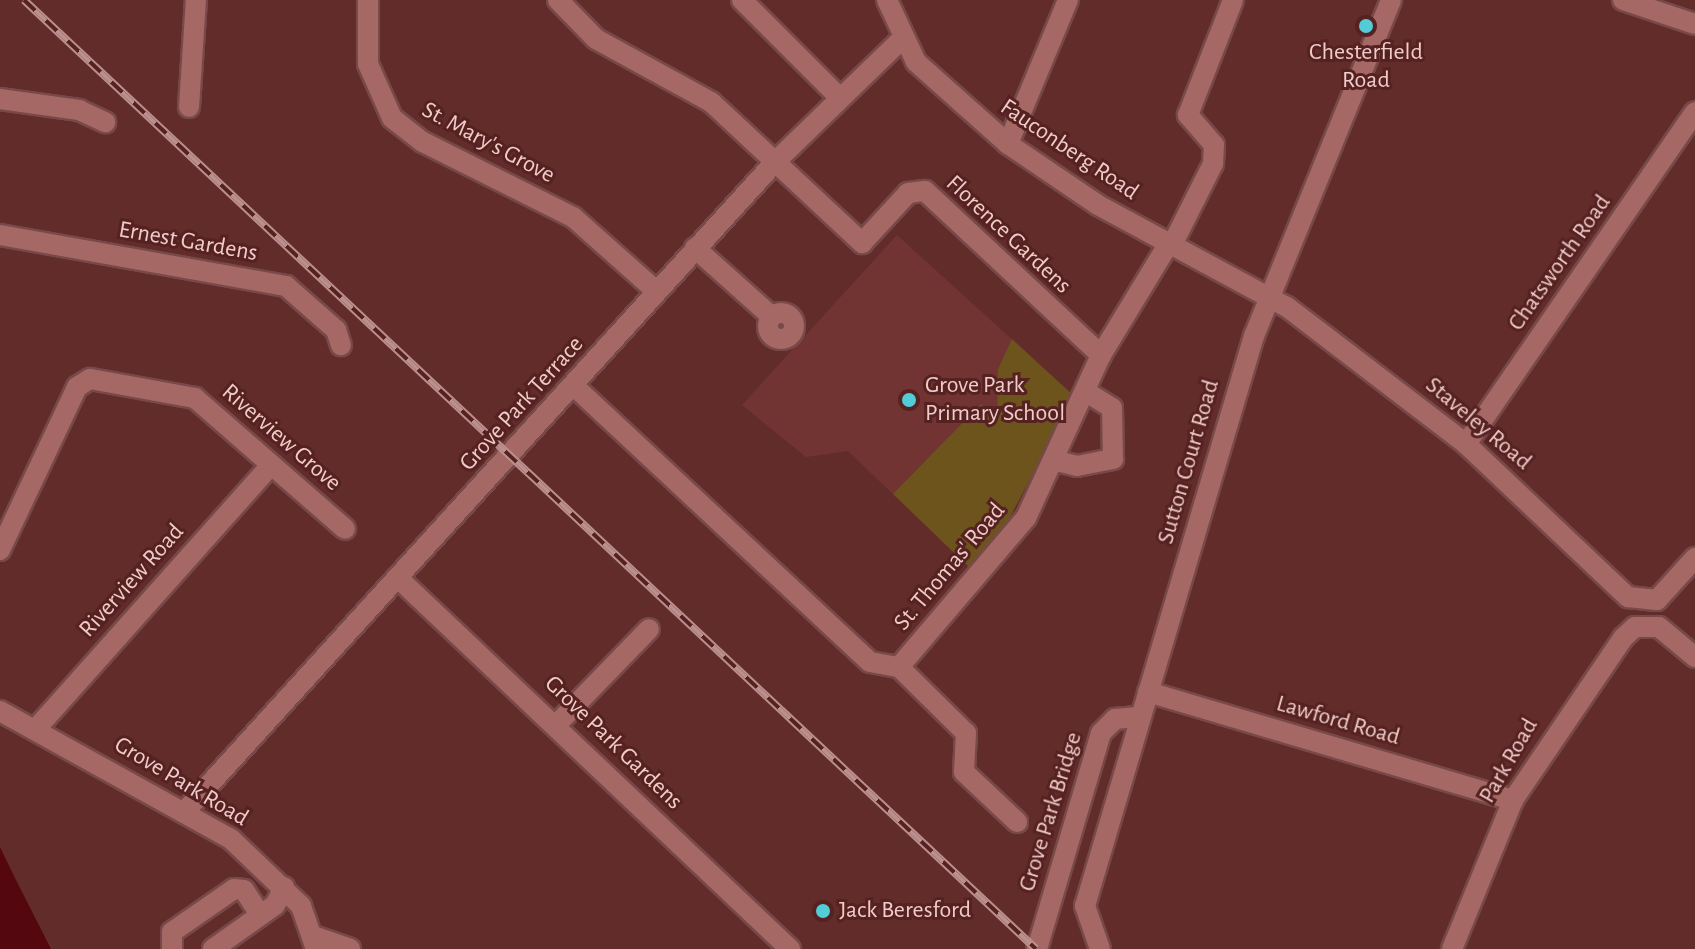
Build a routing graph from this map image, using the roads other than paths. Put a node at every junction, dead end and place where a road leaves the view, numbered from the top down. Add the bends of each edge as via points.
1 (196, 0) edge
2 (368, 0) edge
3 (558, 0) edge
4 (742, 0) edge
5 (1068, 0) edge
6 (1233, 0) edge
7 (1391, 0) edge
8 (1623, 0) edge
9 (894, 3) edge
10 (1661, 6) edge
11 (1695, 24) edge
12 (902, 39) junction
13 (837, 95) junction
14 (0, 99) edge
15 (189, 107) dead end
16 (1695, 112) edge
17 (105, 122) dead end
18 (1008, 144) junction
19 (775, 162) junction
20 (0, 235) edge
21 (1171, 244) junction
22 (695, 248) junction
23 (655, 290) junction
24 (1266, 296) junction
25 (771, 316) dead end
26 (341, 345) dead end
27 (1101, 355) junction
28 (575, 387) junction
29 (1085, 391) junction
30 (1466, 444) junction
31 (1053, 460) junction
32 (269, 467) junction
33 (345, 529) dead end
34 (0, 550) edge
35 (1695, 558) edge
36 (398, 578) junction
37 (649, 629) dead end
38 (1695, 657) edge
39 (899, 667) junction
40 (1148, 692) junction
41 (0, 711) edge
42 (1140, 717) junction
43 (557, 724) junction
44 (35, 730) junction
45 (1513, 800) junction
46 (186, 810) junction
47 (1017, 822) dead end
48 (284, 887) junction
49 (260, 915) junction
50 (316, 943) edge
51 (172, 949) edge
52 (213, 949) edge
53 (350, 949) edge
54 (790, 949) edge
55 (1037, 949) edge
56 (1100, 949) edge
57 (1452, 949) edge

1 - 15 street
2 - 23 street, St. Mary's Grove via 368,64 392,118 423,142 573,217
3 - 19 street via 596,39 698,93
4 - 13 street
5 - 18 street
6 - 21 street, St. Thomas' Road via 1188,115 1214,145 1213,164
7 - 24 street, Sutton Court Road
8 - 10 street
9 - 12 street, Fauconberg Road
10 - 11 street
12 - 13 street, Grove Park Terrace
12 - 18 street, Fauconberg Road via 929,76
13 - 19 street, Grove Park Terrace
14 - 17 street via 79,110
16 - 30 street, Chatsworth Road
18 - 21 street, Fauconberg Road
19 - 22 street, Grove Park Terrace
19 - 27 street, Florence Gardens via 862,243 908,193 925,191
20 - 26 street, Ernest Gardens via 286,286 336,330
21 - 24 street, Fauconberg Road
21 - 27 street, St. Thomas' Road
22 - 23 street, Grove Park Terrace
22 - 25 street
23 - 28 street, Grove Park Terrace
24 - 30 street, Staveley Road
24 - 40 street, Sutton Court Road
27 - 29 street, St. Thomas' Road
28 - 36 street, Grove Park Terrace
28 - 39 street, St. Thomas' Road via 870,662
29 - 31 street, St. Thomas' Road
29 - 31 street via 1112,408 1113,459 1077,466
30 - 35 street, Staveley Road via 1628,597 1645,603
31 - 39 street, St. Thomas' Road via 1026,518
32 - 33 street, Riverview Grove
32 - 34 street, Riverview Grove via 195,398 85,380
32 - 44 street, Riverview Road
36 - 43 street, Grove Park Gardens
36 - 46 street, Grove Park Terrace
37 - 43 street
38 - 45 street, Park Road via 1648,625 1623,638
39 - 47 street, St. Thomas' Road via 966,733 964,772
40 - 42 street, Sutton Court Road
40 - 45 street, Lawford Road
41 - 44 street, Grove Park Road
42 - 55 street, Grove Park Bridge via 1115,719 1097,746
42 - 56 street, Sutton Court Road via 1085,906
43 - 54 street, Grove Park Gardens
44 - 46 street, Grove Park Road
45 - 57 street, Park Road
46 - 48 street, Grove Park Road
48 - 49 street
48 - 50 street, Grove Park Road
49 - 51 street via 244,890 234,889 172,932
49 - 52 street
50 - 53 street, Grove Park Road

